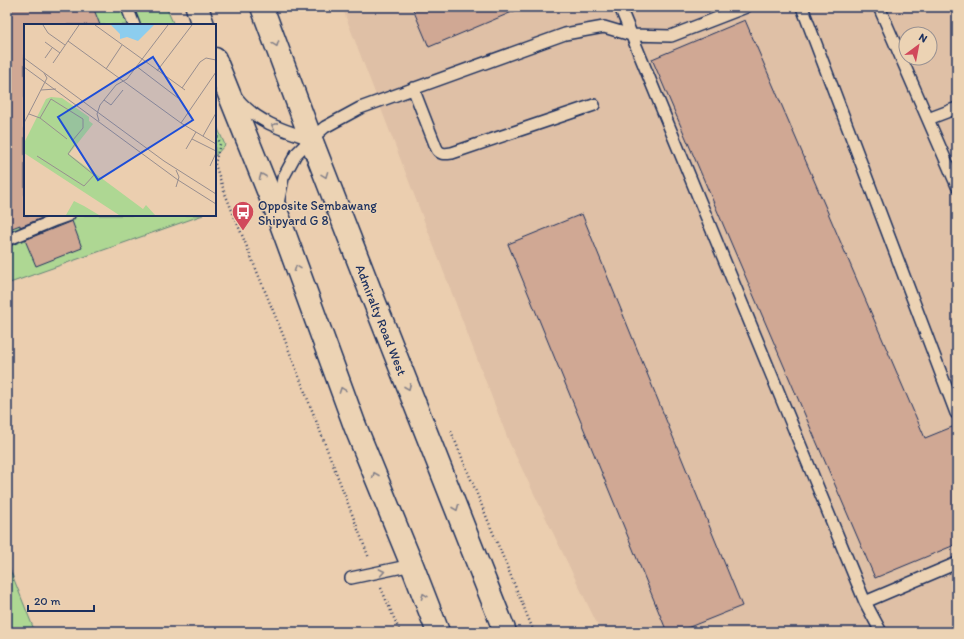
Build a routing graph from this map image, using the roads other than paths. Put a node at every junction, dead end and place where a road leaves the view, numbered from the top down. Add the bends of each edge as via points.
1 (127, 7) edge
2 (197, 7) edge
3 (262, 7) edge
4 (620, 7) edge
5 (746, 7) edge
6 (802, 7) edge
7 (879, 7) edge
8 (134, 24) edge
9 (203, 24) edge
10 (631, 35) junction
11 (216, 62) edge
12 (223, 80) junction
13 (413, 88) junction
14 (594, 105) dead end
15 (957, 108) edge
16 (928, 119) junction
17 (311, 139) junction
18 (957, 186) edge
19 (277, 213) junction
20 (66, 216) edge
21 (7, 240) edge
22 (956, 413) dead end
23 (957, 563) edge
24 (412, 565) junction
25 (351, 578) dead end
26 (866, 602) junction
27 (438, 632) edge
28 (505, 632) edge
29 (881, 632) edge

1 - 8 lane
2 - 9 main road
3 -> 17 main road, Admiralty Road West
4 - 10 lane
5 - 10 lane via 671,36
6 - 22 lane
7 - 16 lane
10 - 13 lane via 604,27 565,34
10 - 26 lane
11 - 12 main road
17 -> 12 lane via 264,122 245,108
19 -> 12 main road
13 - 14 lane via 436,148 442,154 452,153
13 - 17 lane via 360,108 325,127
15 - 16 lane
16 - 18 lane
17 - 19 lane via 296,154 283,178
17 -> 28 main road, Admiralty Road West
24 -> 19 main road via 355,426
20 - 21 lane
23 - 26 lane
25 -> 24 lane
27 -> 24 main road
26 - 29 lane

